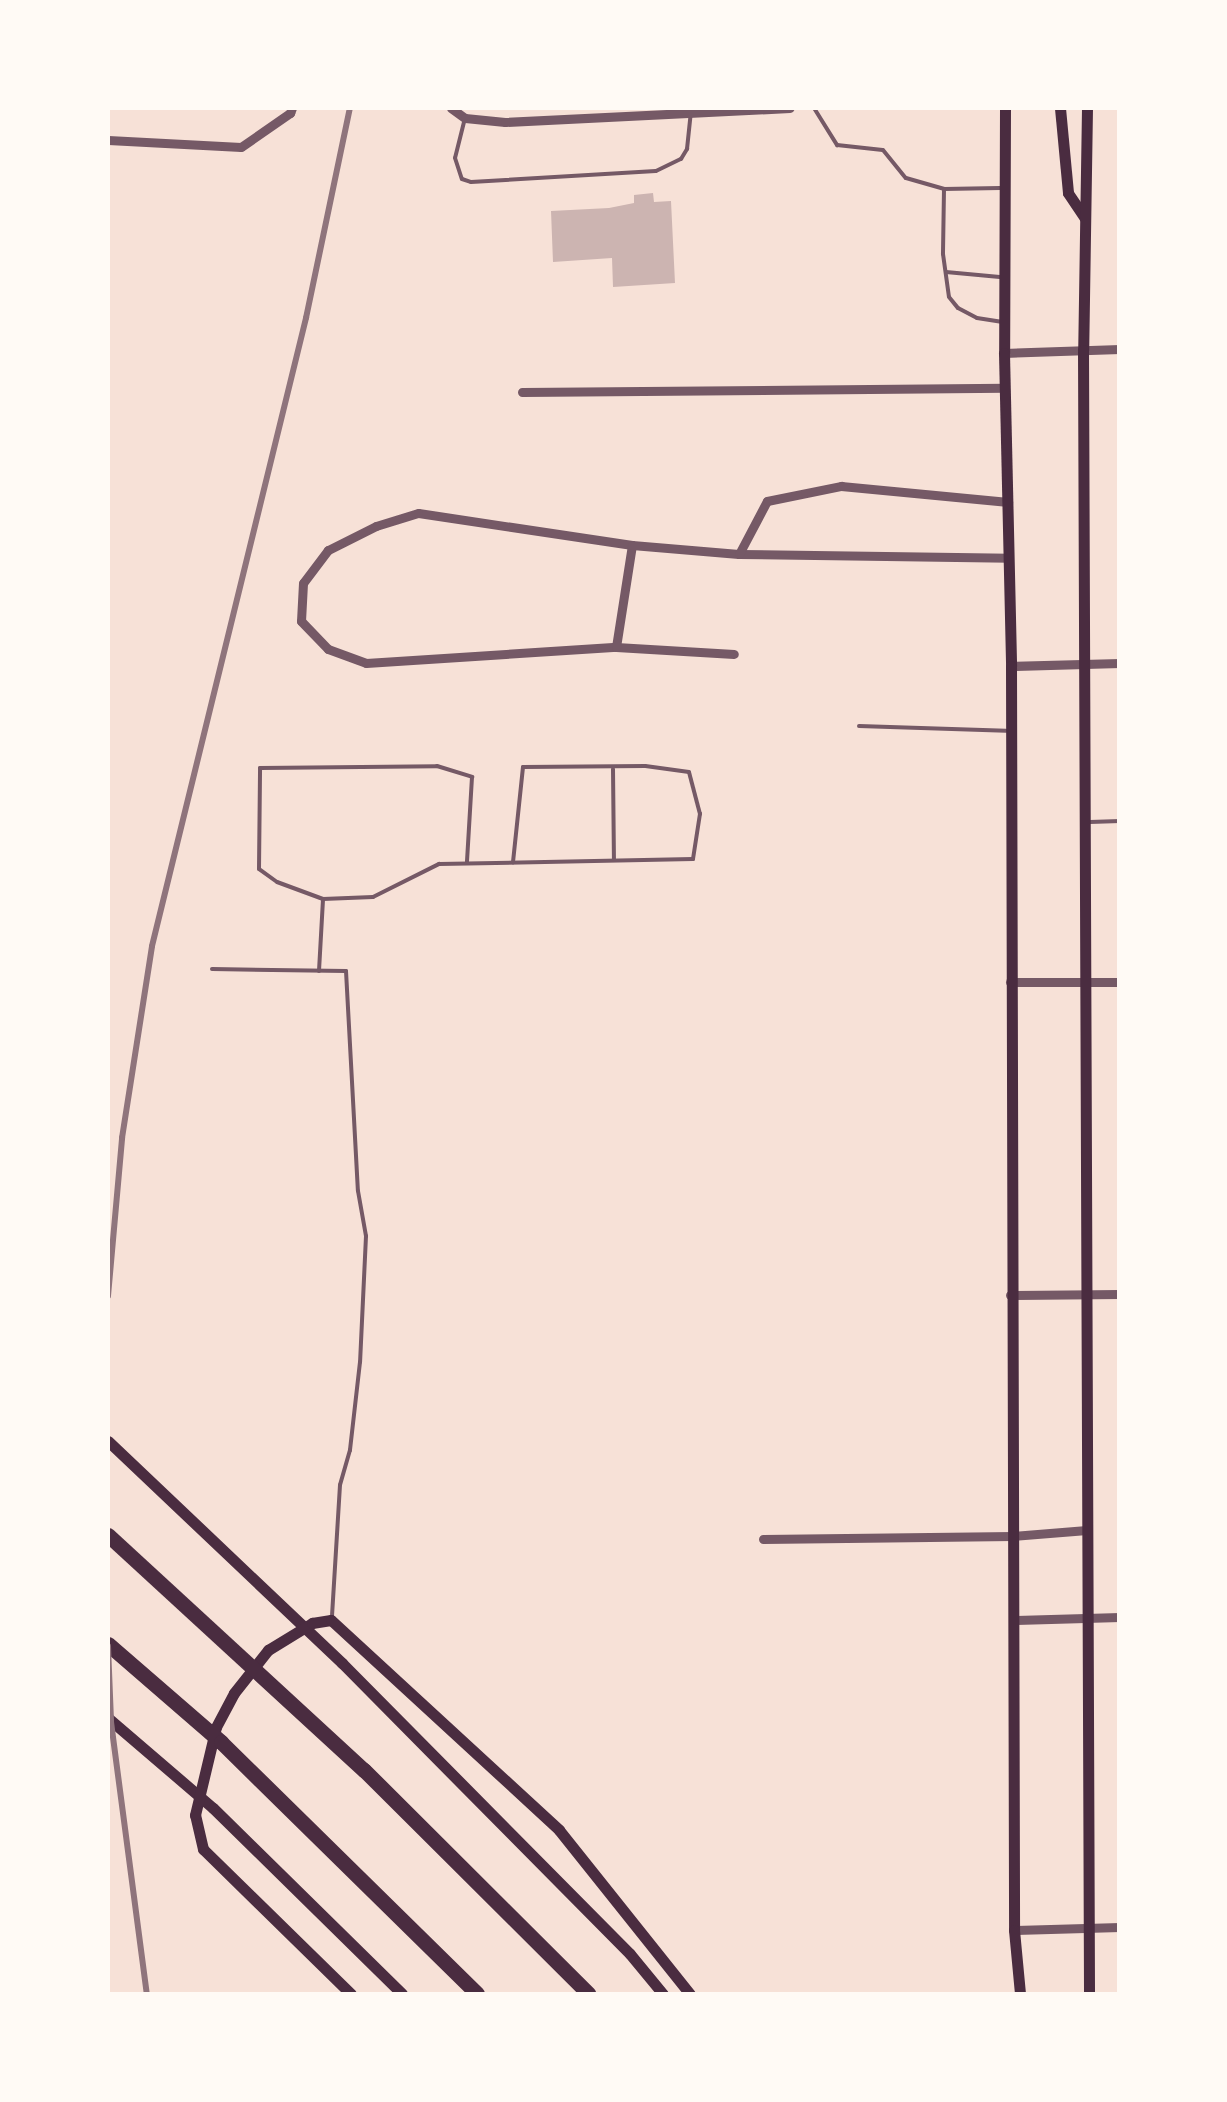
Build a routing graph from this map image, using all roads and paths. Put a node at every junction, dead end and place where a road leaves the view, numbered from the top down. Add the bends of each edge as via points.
1 (292, 108) edge
2 (451, 108) edge
3 (790, 108) edge
4 (814, 108) edge
5 (1005, 108) edge
6 (1060, 108) edge
7 (1087, 108) edge
8 (691, 113) junction
9 (466, 118) junction
10 (108, 140) edge
11 (1004, 188) junction
12 (944, 189) junction
13 (1085, 218) junction
14 (946, 272) junction
15 (1004, 278) junction
16 (1004, 322) junction
17 (1083, 350) junction
18 (1120, 350) edge
19 (1004, 353) junction
20 (1005, 388) junction
21 (522, 392) dead end
22 (1008, 502) junction
23 (632, 545) junction
24 (739, 554) junction
25 (1009, 558) junction
26 (616, 648) junction
27 (734, 654) dead end
28 (1120, 663) edge
29 (1085, 664) junction
30 (1012, 666) junction
31 (860, 726) dead end
32 (1011, 731) junction
33 (613, 768) junction
34 (1120, 821) edge
35 (1085, 822) junction
36 (614, 860) junction
37 (513, 862) junction
38 (467, 864) junction
39 (323, 899) junction
40 (212, 970) dead end
41 (319, 971) junction
42 (1010, 982) junction
43 (1085, 982) junction
44 (1120, 982) edge
45 (1120, 1294) edge
46 (1010, 1295) junction
47 (1086, 1295) junction
48 (108, 1441) edge
49 (1087, 1530) junction
50 (108, 1535) edge
51 (1013, 1536) junction
52 (763, 1539) dead end
53 (1120, 1617) edge
54 (1088, 1618) junction
55 (331, 1620) junction
56 (1016, 1620) junction
57 (108, 1644) edge
58 (108, 1718) edge
59 (1120, 1927) edge
60 (1091, 1928) junction
61 (1014, 1930) junction
62 (351, 1994) edge
63 (402, 1994) edge
64 (478, 1994) edge
65 (588, 1994) edge
66 (663, 1994) edge
67 (690, 1994) edge
68 (1020, 1994) edge
69 (1089, 1994) edge

1 - 10 street via 241,147
2 - 9 street
3 - 8 street
4 - 12 lane via 837,146 883,150 906,178
5 - 11 main road
6 - 13 main road via 1068,194
7 - 13 main road
8 - 9 street
8 - 9 lane via 687,150 667,167 471,182 462,179 455,158
11 - 12 lane
11 - 15 main road
12 - 14 lane
13 - 17 main road
14 - 15 lane
14 - 16 lane via 949,297 958,308
15 - 16 main road
16 - 19 main road
17 - 18 street
17 - 19 street
17 - 29 main road
19 - 20 main road
20 - 21 street
20 - 22 main road
22 - 24 street via 842,486 767,501
22 - 25 main road
23 - 24 street
23 - 26 street
23 - 26 street via 418,513 328,550 303,584 301,622 328,649 366,663
24 - 25 street
25 - 30 main road
26 - 27 street
28 - 29 street
29 - 30 street
29 - 35 main road
30 - 32 main road
31 - 32 lane
32 - 42 main road
33 - 36 lane
33 - 36 lane via 689,772 700,814 693,859
33 - 37 lane via 523,767
34 - 35 lane
35 - 43 main road
36 - 37 lane
37 - 38 lane
38 - 39 lane via 439,864 373,896
38 - 39 lane via 472,777 438,766 260,768 260,869
39 - 41 lane
40 - 41 lane
41 - 55 lane via 346,971 366,1236 360,1362 340,1485
42 - 43 street
42 - 46 main road
43 - 44 street
43 - 47 main road
45 - 47 street
46 - 47 street
46 - 51 main road
47 - 49 main road
48 - 66 main road via 342,1663
49 - 51 street
49 - 54 main road
50 - 65 highway via 391,1796
51 - 52 street
51 - 56 main road
53 - 54 street
54 - 56 street
54 - 60 main road
55 - 62 main road via 312,1622 268,1650 234,1693 216,1728 195,1814 202,1850
55 - 67 main road via 558,1830
56 - 61 main road
57 - 64 highway via 221,1742
58 - 63 main road via 213,1808
59 - 60 street
60 - 61 street
60 - 69 main road
61 - 68 main road

